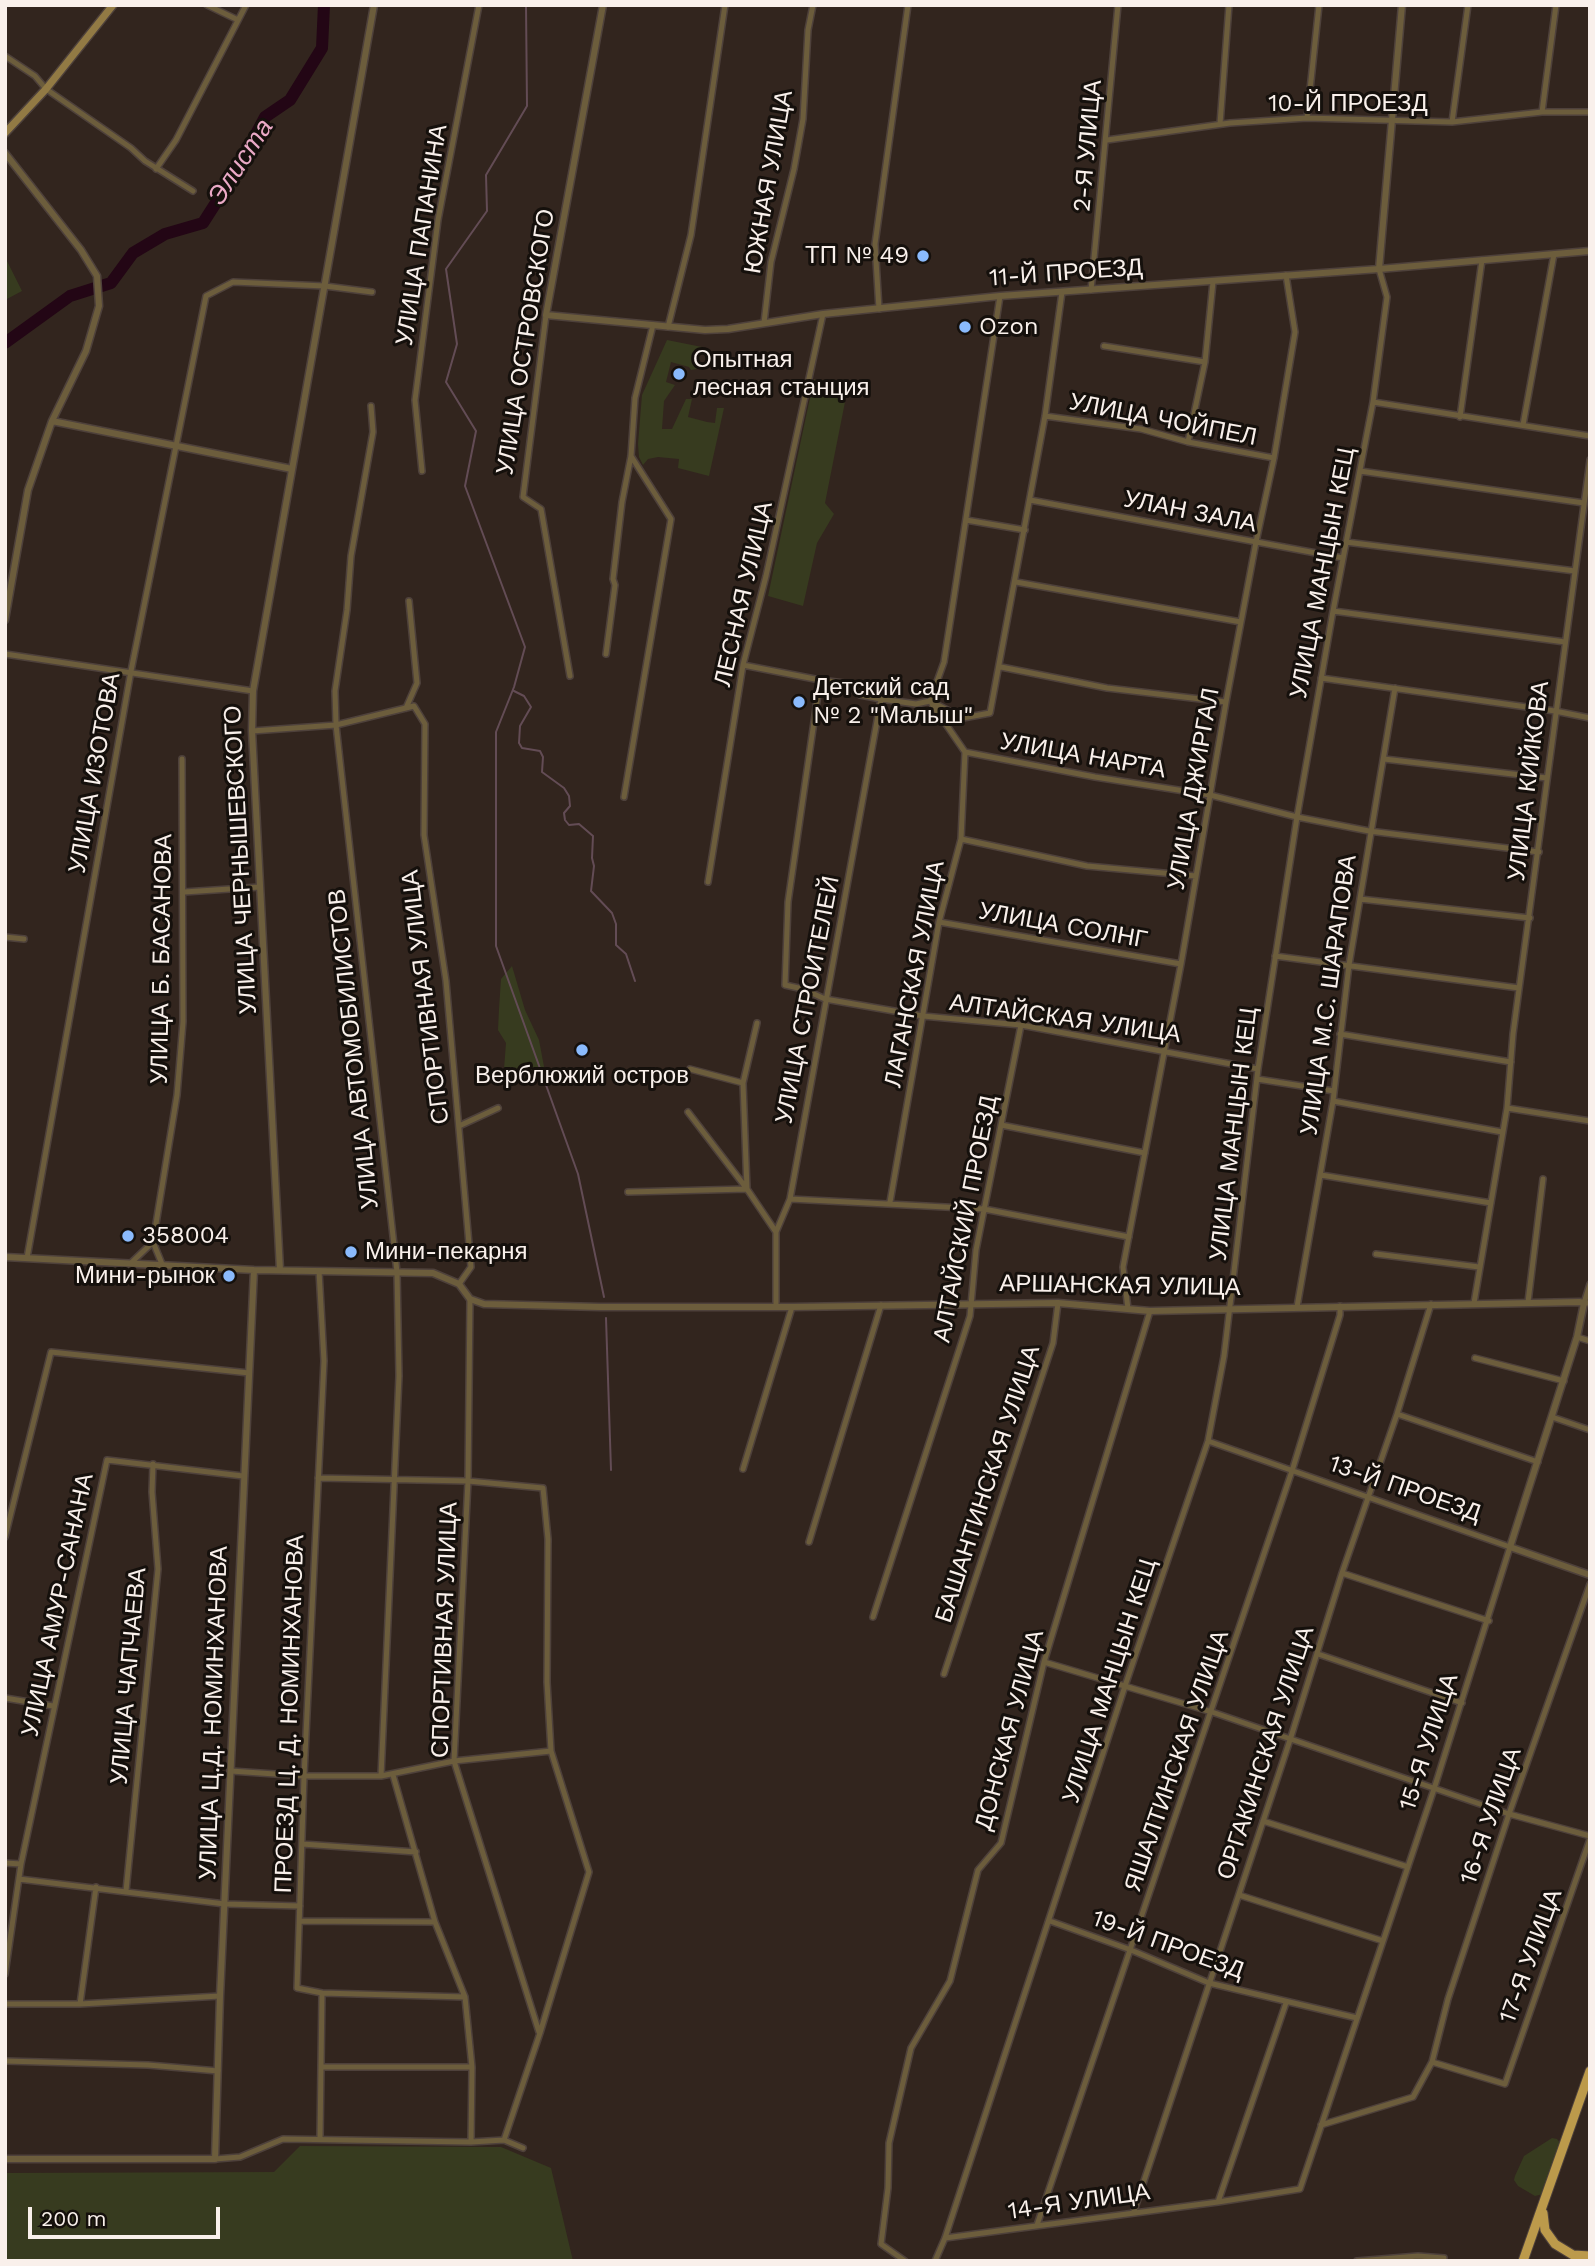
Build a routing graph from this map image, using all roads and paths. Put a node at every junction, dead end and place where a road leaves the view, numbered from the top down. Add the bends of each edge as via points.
1 (113, 5) edge
2 (207, 5) edge
3 (246, 5) edge
4 (373, 5) edge
5 (479, 5) edge
6 (603, 5) edge
7 (725, 5) edge
8 (813, 5) edge
9 (908, 5) edge
10 (1118, 5) edge
11 (1229, 5) edge
12 (1319, 5) edge
13 (1402, 5) edge
14 (1468, 5) edge
15 (1556, 5) edge
16 (238, 20) junction
17 (5, 56) edge
18 (46, 89) junction
19 (1542, 112) junction
20 (1590, 112) edge
21 (1307, 118) junction
22 (1391, 120) junction
23 (1452, 122) junction
24 (1220, 124) junction
25 (5, 133) edge
26 (1107, 140) junction
27 (5, 153) edge
28 (156, 169) junction
29 (193, 191) dead end
30 (1590, 251) edge
31 (1554, 254) junction
32 (1482, 260) junction
33 (1378, 270) junction
34 (1286, 275) junction
35 (1213, 282) junction
36 (325, 286) junction
37 (1091, 289) junction
38 (372, 292) dead end
39 (1062, 292) junction
40 (1000, 296) junction
41 (879, 309) junction
42 (823, 314) junction
43 (546, 315) junction
44 (764, 323) junction
45 (653, 326) junction
46 (668, 327) junction
47 (1104, 346) dead end
48 (1205, 362) junction
49 (1373, 402) junction
50 (371, 406) dead end
51 (1045, 416) junction
52 (1461, 417) junction
53 (52, 421) junction
54 (1523, 425) junction
55 (1590, 436) edge
56 (1188, 442) junction
57 (174, 446) junction
58 (631, 456) junction
59 (1274, 458) junction
60 (1590, 460) edge
61 (292, 469) junction
62 (422, 471) dead end
63 (1360, 471) junction
64 (1030, 499) junction
65 (1584, 503) junction
66 (966, 520) junction
67 (1025, 530) junction
68 (1256, 542) junction
69 (1346, 542) junction
70 (1343, 558) junction
71 (1575, 571) junction
72 (1016, 582) junction
73 (409, 601) dead end
74 (1333, 611) junction
75 (5, 620) edge
76 (1241, 622) junction
77 (1565, 642) junction
78 (5, 654) edge
79 (607, 654) dead end
80 (744, 664) junction
81 (1000, 667) junction
82 (131, 671) junction
83 (570, 676) dead end
84 (1321, 678) junction
85 (820, 680) junction
86 (1395, 688) junction
87 (253, 691) junction
88 (881, 699) junction
89 (930, 701) junction
90 (1227, 702) junction
91 (406, 708) junction
92 (1555, 711) junction
93 (1590, 718) edge
94 (336, 724) junction
95 (252, 731) junction
96 (965, 752) junction
97 (182, 759) dead end
98 (1384, 759) junction
99 (1547, 778) junction
100 (1210, 795) junction
101 (625, 797) dead end
102 (1297, 817) junction
103 (1369, 831) junction
104 (961, 839) junction
105 (1539, 852) junction
106 (1196, 876) junction
107 (708, 883) dead end
108 (260, 887) junction
109 (184, 892) junction
110 (1360, 899) junction
111 (1530, 918) junction
112 (939, 922) junction
113 (5, 937) edge
114 (24, 939) dead end
115 (1275, 956) junction
116 (1181, 964) junction
117 (1349, 965) junction
118 (1520, 988) junction
119 (825, 999) junction
120 (923, 1016) junction
121 (757, 1023) dead end
122 (1021, 1025) junction
123 (1340, 1034) junction
124 (1164, 1050) junction
125 (1511, 1062) junction
126 (690, 1069) dead end
127 (1258, 1069) junction
128 (1257, 1079) junction
129 (743, 1083) junction
130 (1334, 1091) junction
131 (1333, 1101) junction
132 (498, 1108) dead end
133 (1507, 1108) junction
134 (688, 1112) dead end
135 (1590, 1121) edge
136 (1001, 1125) junction
137 (459, 1126) junction
138 (1502, 1132) junction
139 (1145, 1153) junction
140 (1321, 1175) junction
141 (1543, 1179) dead end
142 (747, 1189) junction
143 (628, 1192) dead end
144 (790, 1199) junction
145 (890, 1202) junction
146 (1491, 1203) junction
147 (984, 1209) junction
148 (776, 1232) junction
149 (1129, 1237) junction
150 (153, 1242) junction
151 (1376, 1254) dead end
152 (5, 1257) edge
153 (27, 1258) junction
154 (132, 1262) junction
155 (162, 1264) junction
156 (1479, 1267) junction
157 (254, 1270) junction
158 (280, 1270) junction
159 (319, 1270) junction
160 (397, 1272) junction
161 (459, 1284) junction
162 (1590, 1284) edge
163 (470, 1299) junction
164 (1528, 1302) junction
165 (970, 1303) junction
166 (1058, 1303) junction
167 (1474, 1303) junction
168 (1587, 1303) edge
169 (1431, 1304) junction
170 (881, 1305) junction
171 (1340, 1306) junction
172 (776, 1307) junction
173 (792, 1307) junction
174 (1297, 1307) junction
175 (1128, 1309) junction
176 (1230, 1310) junction
177 (1150, 1311) junction
178 (1577, 1337) junction
179 (1590, 1341) edge
180 (1475, 1358) dead end
181 (249, 1373) junction
182 (1564, 1381) junction
183 (1397, 1414) junction
184 (1552, 1417) junction
185 (1590, 1430) edge
186 (1208, 1441) junction
187 (1538, 1462) junction
188 (153, 1464) junction
189 (743, 1469) dead end
190 (1292, 1471) junction
191 (243, 1476) junction
192 (318, 1478) junction
193 (395, 1480) junction
194 (468, 1481) junction
195 (1370, 1496) junction
196 (5, 1537) edge
197 (809, 1542) dead end
198 (1510, 1547) junction
199 (1342, 1573) junction
200 (1590, 1575) edge
201 (1590, 1584) edge
202 (873, 1617) dead end
203 (1489, 1621) junction
204 (1318, 1654) junction
205 (1044, 1662) junction
206 (944, 1674) dead end
207 (1125, 1686) junction
208 (5, 1698) edge
209 (1462, 1703) junction
210 (53, 1706) junction
211 (1212, 1712) junction
212 (1290, 1740) junction
213 (551, 1751) junction
214 (454, 1761) junction
215 (231, 1771) junction
216 (393, 1775) junction
217 (304, 1776) junction
218 (381, 1776) junction
219 (1434, 1789) junction
220 (1509, 1814) junction
221 (1263, 1821) junction
222 (1590, 1838) edge
223 (302, 1844) junction
224 (415, 1852) junction
225 (5, 1863) edge
226 (22, 1864) junction
227 (1408, 1867) junction
228 (19, 1879) junction
229 (96, 1887) junction
230 (126, 1891) junction
231 (1239, 1895) junction
232 (225, 1904) junction
233 (300, 1906) junction
234 (301, 1921) junction
235 (1050, 1921) junction
236 (435, 1922) junction
237 (1383, 1941) junction
238 (1131, 1950) junction
239 (5, 1974) edge
240 (1209, 1983) junction
241 (323, 1993) junction
242 (220, 1996) junction
243 (465, 1997) junction
244 (1286, 2003) junction
245 (5, 2004) edge
246 (80, 2004) junction
247 (1357, 2018) junction
248 (540, 2033) junction
249 (5, 2061) edge
250 (1432, 2062) junction
251 (322, 2067) junction
252 (472, 2067) junction
253 (218, 2071) junction
254 (1590, 2071) edge
255 (1590, 2090) edge
256 (1579, 2104) junction
257 (1321, 2124) junction
258 (320, 2138) junction
259 (504, 2140) junction
260 (471, 2142) junction
261 (523, 2148) dead end
262 (5, 2159) edge
263 (215, 2159) junction
264 (1300, 2189) joint
265 (1218, 2202) junction
266 (1543, 2204) junction
267 (1134, 2211) junction
268 (1037, 2225) junction
269 (945, 2238) junction
270 (1590, 2256) edge
271 (1444, 2258) dead end
272 (905, 2261) edge
273 (935, 2261) edge
274 (1357, 2261) edge
275 (1523, 2261) edge

1 - 18 main road
2 - 16 street
3 - 16 street
4 - 36 street, УЛИЦА ЧЕРНЫШЕВСКОГО
5 - 62 street, УЛИЦА ПАПАНИНА via 438,220 418,375 415,400
6 - 43 street, УЛИЦА ОСТРОВСКОГО
7 - 46 street via 691,235
8 - 44 street, ЮЖНАЯ УЛИЦА via 803,120 771,262
9 - 41 street via 875,244
10 - 26 street, 2-Я УЛИЦА
11 - 24 street
12 - 21 street
13 - 22 street
14 - 23 street
15 - 19 street
16 - 28 street via 176,140
17 - 18 street
18 - 25 main road
18 - 28 street
19 - 20 street, 10-Й ПРОЕЗД
19 - 23 street, 10-Й ПРОЕЗД
21 - 22 street, 10-Й ПРОЕЗД
21 - 24 street, 10-Й ПРОЕЗД
22 - 23 street, 10-Й ПРОЕЗД
22 - 33 street
24 - 26 street, 10-Й ПРОЕЗД
26 - 37 street, 2-Я УЛИЦА
27 - 53 street via 97,276 99,306 86,351
28 - 29 street
30 - 31 street, 11-Й ПРОЕЗД
31 - 32 street, 11-Й ПРОЕЗД
31 - 54 street
32 - 33 street, 11-Й ПРОЕЗД
32 - 52 street
33 - 34 street, 11-Й ПРОЕЗД
33 - 49 street, УЛИЦА МАНЦЫН КЕЦ via 1387,297
34 - 35 street, 11-Й ПРОЕЗД
34 - 59 street, УЛИЦА ДЖИРГАЛ via 1295,332
35 - 37 street, 11-Й ПРОЕЗД
35 - 48 street
36 - 38 street
36 - 57 street, УЛИЦА ИЗОТОВА via 233,282 206,296
36 - 61 street, УЛИЦА ЧЕРНЫШЕВСКОГО
37 - 39 street, 11-Й ПРОЕЗД
39 - 40 street, 11-Й ПРОЕЗД
39 - 51 street
40 - 41 street, 11-Й ПРОЕЗД
40 - 66 street
41 - 42 street, 11-Й ПРОЕЗД
42 - 44 street, 11-Й ПРОЕЗД
42 - 80 street, ЛЕСНАЯ УЛИЦА
43 - 45 street, 11-Й ПРОЕЗД
43 - 83 street, УЛИЦА ОСТРОВСКОГО via 523,497 541,509
44 - 46 street, 11-Й ПРОЕЗД via 705,330
45 - 46 street, 11-Й ПРОЕЗД
45 - 58 street via 635,398
47 - 48 street
48 - 56 street
49 - 52 street
49 - 63 street, УЛИЦА МАНЦЫН КЕЦ
50 - 94 street, УЛИЦА АВТОМОБИЛИСТОВ via 373,432 351,555 335,691
51 - 56 street, УЛИЦА ЧОЙПЕЛ via 1142,429
51 - 64 street
52 - 54 street
53 - 57 street
53 - 75 street via 28,490
54 - 55 street
56 - 59 street, УЛИЦА ЧОЙПЕЛ
57 - 61 street
57 - 82 street, УЛИЦА ИЗОТОВА
58 - 79 street
58 - 101 street via 671,519
59 - 68 street, УЛИЦА ДЖИРГАЛ
60 - 65 street, УЛИЦА КИЙКОВА
61 - 87 street, УЛИЦА ЧЕРНЫШЕВСКОГО
63 - 65 street
63 - 69 street, УЛИЦА МАНЦЫН КЕЦ
64 - 67 street
64 - 68 street, УЛАН ЗАЛА
65 - 71 street, УЛИЦА КИЙКОВА
66 - 67 street
66 - 89 street via 944,662
67 - 72 street
68 - 70 street, УЛАН ЗАЛА
68 - 76 street, УЛИЦА ДЖИРГАЛ
69 - 70 street, УЛИЦА МАНЦЫН КЕЦ
69 - 71 street
70 - 74 street, УЛИЦА МАНЦЫН КЕЦ
71 - 77 street, УЛИЦА КИЙКОВА
72 - 76 street
72 - 81 street
73 - 91 street via 417,683
74 - 77 street
74 - 84 street, УЛИЦА МАНЦЫН КЕЦ
76 - 90 street, УЛИЦА ДЖИРГАЛ
77 - 92 street, УЛИЦА КИЙКОВА
78 - 82 street
80 - 85 street
80 - 107 street, ЛЕСНАЯ УЛИЦА
81 - 89 street via 990,713 963,718
81 - 90 street via 1107,688
82 - 87 street
82 - 153 street, УЛИЦА ИЗОТОВА
84 - 86 street
84 - 102 street, УЛИЦА МАНЦЫН КЕЦ
85 - 88 street via 844,682 860,695
85 - 119 street, АЛТАЙСКАЯ УЛИЦА via 788,902 785,985
86 - 92 street
86 - 98 street, УЛИЦА М.С. ШАРАПОВА
87 - 95 street, УЛИЦА ЧЕРНЫШЕВСКОГО
88 - 89 street via 916,704
88 - 119 street, УЛИЦА СТРОИТЕЛЕЙ
89 - 96 street, УЛИЦА НАРТА
90 - 100 street, УЛИЦА ДЖИРГАЛ
91 - 94 street
91 - 137 street, СПОРТИВНАЯ УЛИЦА via 414,706 425,724 424,835 446,981
92 - 93 street
92 - 99 street, УЛИЦА КИЙКОВА
94 - 95 street
94 - 160 street, УЛИЦА АВТОМОБИЛИСТОВ
95 - 108 street, УЛИЦА ЧЕРНЫШЕВСКОГО
96 - 100 street, УЛИЦА НАРТА
96 - 104 street, ЛАГАНСКАЯ УЛИЦА
97 - 109 street, УЛИЦА Б. БАСАНОВА
98 - 99 street
98 - 103 street, УЛИЦА М.С. ШАРАПОВА
99 - 105 street, УЛИЦА КИЙКОВА
100 - 102 street, УЛИЦА НАРТА
100 - 106 street, УЛИЦА ДЖИРГАЛ
102 - 103 street, УЛИЦА НАРТА
102 - 115 street, УЛИЦА МАНЦЫН КЕЦ
103 - 105 street, УЛИЦА НАРТА
103 - 110 street, УЛИЦА М.С. ШАРАПОВА
104 - 106 street via 1087,866
104 - 112 street, ЛАГАНСКАЯ УЛИЦА
105 - 111 street, УЛИЦА КИЙКОВА
106 - 116 street, УЛИЦА ДЖИРГАЛ
108 - 109 street
108 - 158 street, УЛИЦА ЧЕРНЫШЕВСКОГО
109 - 150 street, УЛИЦА Б. БАСАНОВА via 177,1095
110 - 111 street
110 - 117 street, УЛИЦА М.С. ШАРАПОВА
111 - 118 street, УЛИЦА КИЙКОВА
112 - 116 street, УЛИЦА СОЛНГ
112 - 120 street, ЛАГАНСКАЯ УЛИЦА
113 - 114 street
115 - 117 street
115 - 127 street, УЛИЦА МАНЦЫН КЕЦ
116 - 124 street, УЛИЦА ДЖИРГАЛ
117 - 118 street
117 - 123 street, УЛИЦА М.С. ШАРАПОВА
118 - 125 street, УЛИЦА КИЙКОВА
119 - 120 street, АЛТАЙСКАЯ УЛИЦА
119 - 144 street, УЛИЦА СТРОИТЕЛЕЙ
120 - 122 street, АЛТАЙСКАЯ УЛИЦА
120 - 145 street, ЛАГАНСКАЯ УЛИЦА
121 - 129 street
122 - 124 street, АЛТАЙСКАЯ УЛИЦА
122 - 136 street, АЛТАЙСКИЙ ПРОЕЗД
123 - 125 street
123 - 130 street, УЛИЦА М.С. ШАРАПОВА
124 - 127 street, АЛТАЙСКАЯ УЛИЦА
124 - 139 street, УЛИЦА ДЖИРГАЛ
125 - 133 street, УЛИЦА КИЙКОВА
126 - 129 street
127 - 128 street, УЛИЦА МАНЦЫН КЕЦ
128 - 130 street
128 - 176 street, УЛИЦА МАНЦЫН КЕЦ
129 - 142 street
130 - 131 street, УЛИЦА М.С. ШАРАПОВА
131 - 138 street
131 - 140 street, УЛИЦА М.С. ШАРАПОВА
132 - 137 street
133 - 135 street
133 - 138 street, УЛИЦА КИЙКОВА
134 - 142 street
136 - 139 street
136 - 147 street, АЛТАЙСКИЙ ПРОЕЗД
137 - 161 street, СПОРТИВНАЯ УЛИЦА via 471,1267
138 - 146 street, УЛИЦА КИЙКОВА
139 - 149 street, УЛИЦА ДЖИРГАЛ
140 - 146 street
140 - 174 street, УЛИЦА М.С. ШАРАПОВА
141 - 164 street
142 - 143 street
142 - 148 street
144 - 145 street
144 - 148 street, УЛИЦА СТРОИТЕЛЕЙ
145 - 147 street
146 - 156 street, УЛИЦА КИЙКОВА
147 - 149 street
147 - 165 street, АЛТАЙСКИЙ ПРОЕЗД
148 - 172 street, УЛИЦА СТРОИТЕЛЕЙ
149 - 175 street, УЛИЦА ДЖИРГАЛ via 1124,1267
150 - 154 street
150 - 155 street
151 - 156 street
152 - 153 street
153 - 154 street
154 - 155 street
155 - 157 street
156 - 167 street, УЛИЦА КИЙКОВА
157 - 158 street
157 - 181 street, УЛИЦА Ц.Д. НОМИНХАНОВА
158 - 159 street
159 - 160 street
159 - 192 street, ПРОЕЗД Ц. Д. НОМИНХАНОВА via 324,1361
160 - 161 street via 433,1273
160 - 193 street, УЛИЦА АВТОМОБИЛИСТОВ
161 - 163 street
162 - 168 street
163 - 172 street, АРШАНСКАЯ УЛИЦА via 484,1304
163 - 194 street, СПОРТИВНАЯ УЛИЦА
164 - 167 street, АРШАНСКАЯ УЛИЦА
164 - 168 street, АРШАНСКАЯ УЛИЦА
165 - 166 street, АРШАНСКАЯ УЛИЦА
165 - 170 street, АРШАНСКАЯ УЛИЦА
165 - 202 street, АЛТАЙСКИЙ ПРОЕЗД via 970,1316
166 - 175 street, АРШАНСКАЯ УЛИЦА
166 - 206 street, БАШАНТИНСКАЯ УЛИЦА via 1053,1343
167 - 169 street, АРШАНСКАЯ УЛИЦА
168 - 178 street, 15-Я УЛИЦА
169 - 171 street, АРШАНСКАЯ УЛИЦА
169 - 183 street, ОРГАКИНСКАЯ УЛИЦА
170 - 173 street, АРШАНСКАЯ УЛИЦА
170 - 197 street
171 - 174 street, АРШАНСКАЯ УЛИЦА
171 - 190 street, ЯШАЛТИНСКАЯ УЛИЦА
172 - 173 street, АРШАНСКАЯ УЛИЦА
173 - 189 street
174 - 176 street, АРШАНСКАЯ УЛИЦА
175 - 177 street, АРШАНСКАЯ УЛИЦА
176 - 177 street, АРШАНСКАЯ УЛИЦА
176 - 186 street, УЛИЦА МАНЦЫН КЕЦ
177 - 205 street, ДОНСКАЯ УЛИЦА
178 - 179 street
178 - 182 street, 15-Я УЛИЦА
180 - 182 street
181 - 191 street, УЛИЦА Ц.Д. НОМИНХАНОВА
181 - 196 street via 51,1352
182 - 184 street, 15-Я УЛИЦА
183 - 187 street
183 - 195 street, ОРГАКИНСКАЯ УЛИЦА
184 - 185 street
184 - 187 street, 15-Я УЛИЦА
186 - 190 street, 13-Й ПРОЕЗД
186 - 207 street, УЛИЦА МАНЦЫН КЕЦ
187 - 198 street, 15-Я УЛИЦА
188 - 191 street, УЛИЦА АМУР-САНАНА
188 - 210 street, УЛИЦА АМУР-САНАНА via 107,1460
188 - 230 street, УЛИЦА ЧАПЧАЕВА via 158,1569
190 - 195 street, 13-Й ПРОЕЗД
190 - 211 street, ЯШАЛТИНСКАЯ УЛИЦА
191 - 215 street, УЛИЦА Ц.Д. НОМИНХАНОВА
192 - 193 street
192 - 217 street, ПРОЕЗД Ц. Д. НОМИНХАНОВА
193 - 194 street
193 - 218 street, УЛИЦА АВТОМОБИЛИСТОВ
194 - 213 street via 543,1488
194 - 214 street, СПОРТИВНАЯ УЛИЦА
195 - 198 street, 13-Й ПРОЕЗД
195 - 199 street, ОРГАКИНСКАЯ УЛИЦА
198 - 200 street, 13-Й ПРОЕЗД
198 - 203 street, 15-Я УЛИЦА
199 - 203 street
199 - 204 street, ОРГАКИНСКАЯ УЛИЦА
201 - 220 street, 16-Я УЛИЦА
203 - 209 street, 15-Я УЛИЦА
204 - 209 street
204 - 212 street, ОРГАКИНСКАЯ УЛИЦА
205 - 207 street
205 - 272 street, ДОНСКАЯ УЛИЦА via 1000,1843 978,1870 950,1981 911,2048 889,2143 881,2244
207 - 211 street
207 - 235 street, УЛИЦА МАНЦЫН КЕЦ
208 - 210 street
209 - 219 street, 15-Я УЛИЦА
210 - 226 street, УЛИЦА АМУР-САНАНА
211 - 212 street
211 - 238 street, ЯШАЛТИНСКАЯ УЛИЦА
212 - 219 street
212 - 221 street, ОРГАКИНСКАЯ УЛИЦА
213 - 214 street
213 - 248 street via 589,1872
214 - 216 street
214 - 248 street, СПОРТИВНАЯ УЛИЦА
215 - 217 street
215 - 232 street, УЛИЦА Ц.Д. НОМИНХАНОВА
216 - 218 street
216 - 224 street
217 - 218 street
217 - 223 street, ПРОЕЗД Ц. Д. НОМИНХАНОВА
219 - 220 street
219 - 227 street, 15-Я УЛИЦА
220 - 222 street
220 - 250 street, 16-Я УЛИЦА
221 - 227 street
221 - 231 street, ОРГАКИНСКАЯ УЛИЦА
222 - 250 street, 17-Я УЛИЦА via 1504,2084
223 - 224 street
223 - 233 street, ПРОЕЗД Ц. Д. НОМИНХАНОВА
224 - 236 street
225 - 226 street
226 - 228 street, УЛИЦА АМУР-САНАНА
227 - 237 street, 15-Я УЛИЦА
228 - 229 street
228 - 239 street, УЛИЦА АМУР-САНАНА
229 - 230 street
229 - 246 street
230 - 232 street
231 - 237 street
231 - 240 street, ОРГАКИНСКАЯ УЛИЦА
232 - 233 street
232 - 242 street, УЛИЦА Ц.Д. НОМИНХАНОВА
233 - 234 street, ПРОЕЗД Ц. Д. НОМИНХАНОВА
234 - 236 street
234 - 241 street, ПРОЕЗД Ц. Д. НОМИНХАНОВА via 296,1988
235 - 238 street, 19-Й ПРОЕЗД
235 - 269 street, УЛИЦА МАНЦЫН КЕЦ
236 - 243 street
237 - 247 street, 15-Я УЛИЦА
238 - 240 street, 19-Й ПРОЕЗД
238 - 268 street, ЯШАЛТИНСКАЯ УЛИЦА
240 - 244 street, 19-Й ПРОЕЗД
240 - 267 street, ОРГАКИНСКАЯ УЛИЦА
241 - 243 street
241 - 251 street
242 - 246 street
242 - 253 street, УЛИЦА Ц.Д. НОМИНХАНОВА
243 - 252 street
244 - 247 street, 19-Й ПРОЕЗД
244 - 265 street
245 - 246 street
247 - 257 street, 15-Я УЛИЦА
248 - 259 street
249 - 253 street
250 - 257 street, 16-Я УЛИЦА via 1413,2097
251 - 252 street
251 - 258 street
252 - 260 street
253 - 263 street, УЛИЦА Ц.Д. НОМИНХАНОВА
254 - 256 highway
255 - 256 highway
256 - 266 highway
257 - 264 street, 15-Я УЛИЦА
258 - 260 street
258 - 263 street via 283,2139 240,2157
259 - 260 street
259 - 261 street
262 - 263 street
264 - 265 street, 14-Я УЛИЦА
265 - 267 street, 14-Я УЛИЦА
266 - 270 highway via 1545,2230 1555,2244 1573,2255
266 - 275 highway
267 - 268 street, 14-Я УЛИЦА
268 - 269 street, 14-Я УЛИЦА
269 - 273 street, УЛИЦА МАНЦЫН КЕЦ
271 - 274 street

